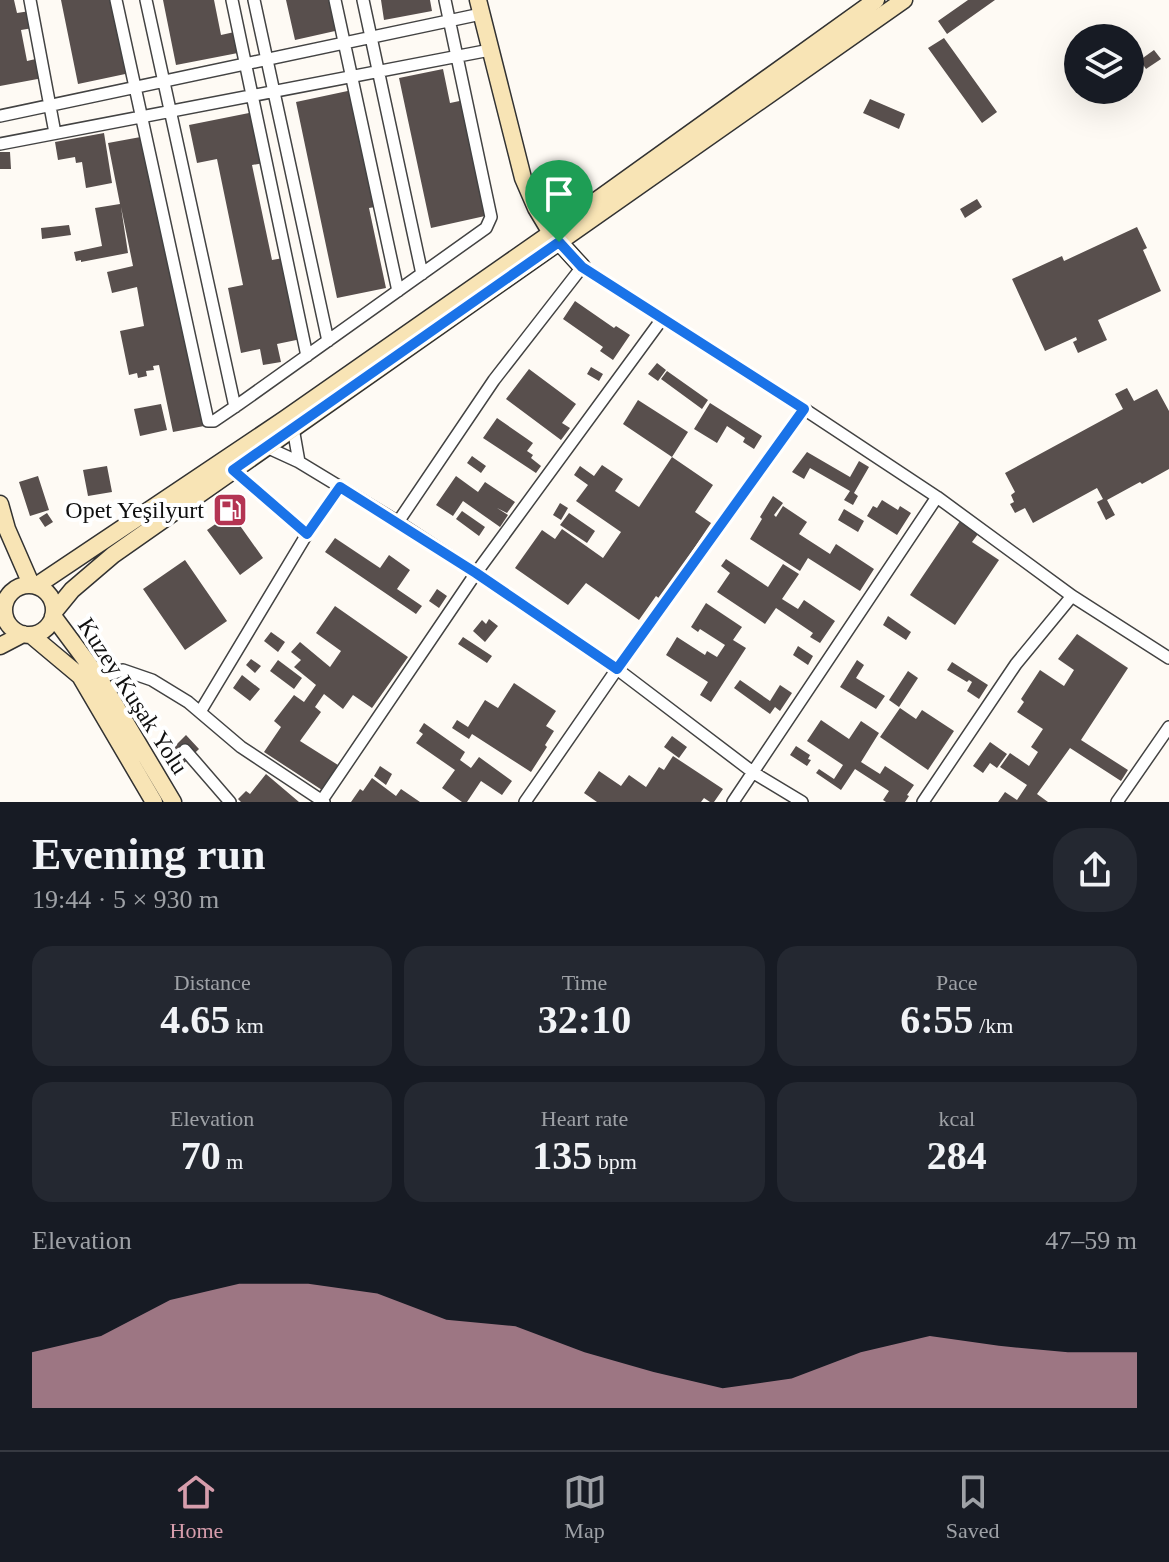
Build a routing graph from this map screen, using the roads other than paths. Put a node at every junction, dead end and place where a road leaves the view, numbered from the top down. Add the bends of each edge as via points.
1 (30, 0) edge
2 (116, 0) edge
3 (146, 0) edge
4 (232, 0) edge
5 (254, 0) edge
6 (335, 0) edge
7 (363, 0) edge
8 (445, 0) edge
9 (876, 0) edge
10 (904, 0) edge
11 (479, 7) edge
12 (450, 21) junction
13 (371, 37) junction
14 (345, 43) junction
15 (490, 50) junction
16 (457, 57) junction
17 (267, 60) junction
18 (245, 64) junction
19 (378, 72) junction
20 (352, 77) junction
21 (164, 81) junction
22 (135, 88) junction
23 (274, 91) junction
24 (252, 96) junction
25 (50, 106) junction
26 (170, 111) junction
27 (0, 116) edge
28 (142, 117) junction
29 (55, 133) junction
30 (0, 144) edge
31 (555, 238) junction
32 (582, 267) junction
33 (422, 274) junction
34 (398, 291) junction
35 (662, 319) junction
36 (328, 341) junction
37 (307, 356) junction
38 (235, 407) junction
39 (804, 409) junction
40 (289, 424) junction
41 (260, 444) junction
42 (299, 462) junction
43 (233, 470) junction
44 (340, 487) junction
45 (937, 497) junction
46 (0, 504) edge
47 (398, 522) junction
48 (307, 534) junction
49 (476, 573) junction
50 (34, 585) junction
51 (1072, 596) junction
52 (2, 601) edge
53 (54, 614) junction
54 (27, 634) junction
55 (0, 646) edge
56 (1169, 658) edge
57 (617, 669) junction
58 (99, 678) junction
59 (200, 712) junction
60 (1169, 727) edge
61 (185, 750) dead end
62 (754, 773) junction
63 (323, 801) edge
64 (154, 802) edge
65 (173, 802) edge
66 (230, 802) edge
67 (525, 802) edge
68 (733, 802) edge
69 (802, 802) edge
70 (923, 802) edge
71 (1117, 802) edge

1 - 25 street
2 - 22 street
3 - 21 street
4 - 18 street
5 - 17 street
6 - 14 street
7 - 13 street
8 - 12 street
9 - 31 street
10 - 31 street
11 - 12 street
11 - 15 street
12 - 13 street
12 - 16 street
13 - 14 street
13 - 19 street
14 - 17 street
14 - 20 street
15 - 16 street
15 - 31 street via 523,178
16 - 19 street
16 - 33 street via 491,217 486,228
17 - 18 street
17 - 23 street
18 - 21 street
18 - 24 street
19 - 20 street
19 - 33 street
20 - 23 street
20 - 34 street
21 - 22 street
21 - 26 street
22 - 25 street
22 - 28 street
23 - 24 street
23 - 36 street
24 - 26 street
24 - 37 street
25 - 27 street
25 - 29 street
26 - 28 street
26 - 38 street
28 - 29 street
28 - 38 street via 208,421
29 - 30 street
31 - 32 street
31 - 40 street
32 - 35 street
32 - 47 street via 494,380
33 - 34 street
34 - 36 street
35 - 39 street
35 - 49 street
36 - 37 street
37 - 38 street
39 - 45 street
39 - 57 street
40 - 41 street
40 - 42 street
41 - 42 street
41 - 43 street
41 - 50 street
42 - 44 street
43 - 48 street
43 - 53 street via 113,555 72,590
44 - 47 street
44 - 48 street
45 - 51 street
45 - 62 street
46 - 50 street
47 - 49 street
48 - 59 street
49 - 57 street
49 - 63 street
50 - 52 street via 16,588
50 - 53 street via 51,597
51 - 56 street
51 - 70 street via 1016,664
52 - 54 street via 9,624
53 - 54 street via 47,628
53 - 58 street, Kuzey Kuşak Yolu
54 - 55 street
54 - 64 street, Kuzey Kuşak Yolu via 80,676
57 - 62 street
57 - 67 street
58 - 59 street via 123,670 152,680
58 - 65 street, Kuzey Kuşak Yolu
59 - 63 street via 241,747
60 - 71 street
61 - 66 street
62 - 68 street
62 - 69 street

